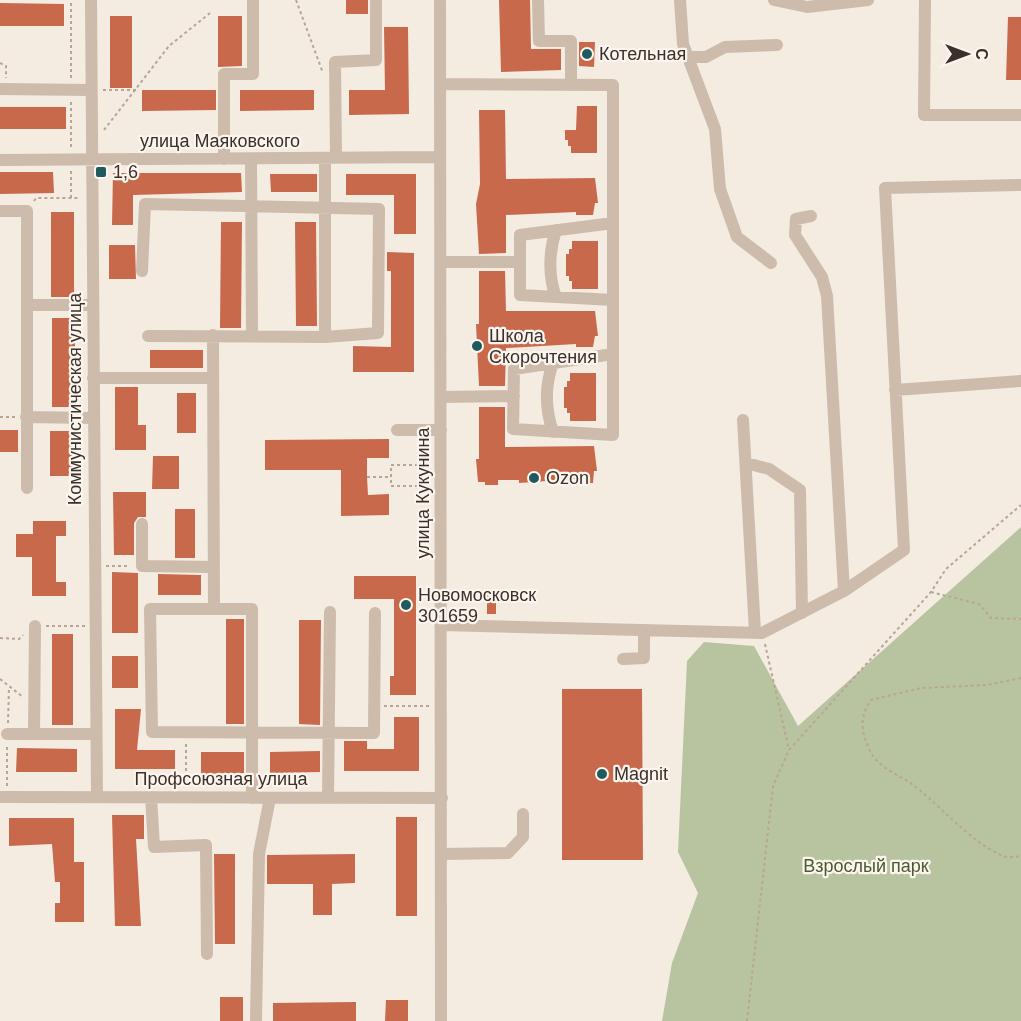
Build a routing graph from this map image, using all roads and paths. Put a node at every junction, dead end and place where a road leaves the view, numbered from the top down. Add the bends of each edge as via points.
1 (91, 0) edge
2 (253, 0) edge
3 (296, 0) edge
4 (376, 0) edge
5 (440, 0) edge
6 (538, 0) edge
7 (680, 0) edge
8 (774, 0) edge
9 (868, 0) edge
10 (925, 0) edge
11 (210, 13) dead end
12 (777, 45) dead end
13 (688, 57) junction
14 (0, 63) edge
15 (323, 75) dead end
16 (440, 84) junction
17 (571, 85) junction
18 (3, 89) edge
19 (91, 90) junction
20 (136, 90) junction
21 (1021, 115) edge
22 (91, 153) junction
23 (440, 157) junction
24 (331, 158) junction
25 (225, 159) junction
26 (251, 159) junction
27 (0, 160) edge
28 (1021, 185) edge
29 (92, 198) junction
30 (251, 206) junction
31 (325, 208) junction
32 (0, 211) edge
33 (27, 211) junction
34 (811, 216) dead end
35 (613, 223) junction
36 (556, 230) junction
37 (441, 262) junction
38 (520, 262) junction
39 (771, 263) dead end
40 (141, 271) dead end
41 (556, 297) junction
42 (613, 300) junction
43 (27, 305) junction
44 (92, 305) junction
45 (213, 335) junction
46 (252, 335) junction
47 (148, 336) dead end
48 (325, 337) junction
49 (613, 354) junction
50 (553, 363) junction
51 (93, 378) junction
52 (213, 378) junction
53 (1021, 381) edge
54 (896, 390) junction
55 (514, 396) junction
56 (441, 397) junction
57 (0, 417) edge
58 (26, 417) junction
59 (93, 418) junction
60 (743, 420) dead end
61 (397, 430) dead end
62 (441, 430) junction
63 (553, 432) junction
64 (746, 463) junction
65 (424, 465) dead end
66 (368, 477) dead end
67 (391, 477) junction
68 (424, 486) dead end
69 (27, 488) dead end
70 (1021, 505) edge
71 (142, 524) dead end
72 (94, 566) junction
73 (142, 566) junction
74 (213, 567) junction
75 (844, 591) junction
76 (931, 592) junction
77 (214, 609) junction
78 (330, 612) dead end
79 (375, 613) dead end
80 (802, 613) junction
81 (1021, 619) edge
82 (441, 625) junction
83 (35, 626) junction
84 (94, 626) junction
85 (644, 630) junction
86 (759, 633) junction
87 (0, 638) edge
88 (623, 659) dead end
89 (1021, 678) edge
90 (0, 679) edge
91 (35, 706) junction
92 (375, 706) junction
93 (442, 706) junction
94 (186, 732) junction
95 (329, 732) junction
96 (253, 733) junction
97 (7, 734) dead end
98 (34, 734) junction
99 (96, 734) junction
100 (789, 750) junction
101 (0, 797) edge
102 (97, 797) junction
103 (151, 797) junction
104 (186, 797) junction
105 (252, 798) junction
106 (270, 798) junction
107 (328, 798) junction
108 (442, 798) junction
109 (523, 814) dead end
110 (442, 854) junction
111 (1021, 856) edge
112 (207, 954) dead end
113 (256, 1021) edge
114 (441, 1021) edge
115 (747, 1021) edge

1 - 19 street, Коммунистическая улица
2 - 25 street via 253,74 224,74
3 - 15 path
4 - 24 street via 376,60 335,62
5 - 16 street, улица Кукунина
6 - 17 street via 539,41 571,41
7 - 13 street via 683,44
8 - 9 street via 807,7
10 - 21 street via 924,115
11 - 20 path via 169,46
12 - 13 street via 725,47 706,57
13 - 39 street via 715,129 720,189 737,237
14 - 18 path via 6,66
16 - 17 street
16 - 23 street, улица Кукунина
17 - 35 street via 613,85
18 - 19 street
19 - 20 path
19 - 22 street, Коммунистическая улица
20 - 22 path
22 - 25 street, улица Маяковского
22 - 27 street, улица Маяковского
22 - 29 street, Коммунистическая улица
23 - 24 street, улица Маяковского
23 - 37 street, улица Кукунина
24 - 26 street, улица Маяковского
24 - 31 street
25 - 26 street, улица Маяковского
26 - 30 street
28 - 54 street via 885,188
29 - 33 path via 36,198
29 - 44 street, Коммунистическая улица
30 - 31 street
30 - 40 street via 145,204
30 - 46 street
31 - 48 street
31 - 48 street via 379,209 378,333
32 - 33 street
33 - 43 street
34 - 75 street via 796,219 795,236 822,278 827,296
35 - 36 street
35 - 42 street
36 - 38 street via 520,235
36 - 41 street via 551,245 551,283
37 - 38 street
37 - 56 street, улица Кукунина
38 - 41 street via 520,295
41 - 42 street
42 - 49 street
43 - 44 street
43 - 58 street
44 - 51 street, Коммунистическая улица
45 - 46 street
45 - 47 street
45 - 52 street
46 - 48 street
49 - 50 street
49 - 63 street via 613,435
50 - 55 street via 514,369
50 - 63 street via 548,378 548,417
51 - 52 street
51 - 59 street, Коммунистическая улица
52 - 74 street
53 - 54 street
54 - 75 street via 904,550
55 - 56 street
55 - 63 street via 513,429
56 - 62 street, улица Кукунина
57 - 58 path
58 - 59 street
58 - 69 street
59 - 72 street, Коммунистическая улица
60 - 64 street
61 - 62 street
62 - 82 street, улица Кукунина
64 - 80 street via 769,470 800,490
64 - 86 street
65 - 67 path via 391,465
66 - 67 path
67 - 68 path via 391,486
70 - 76 path via 946,569
71 - 73 street
72 - 73 path
72 - 84 street, Коммунистическая улица
73 - 74 street
74 - 77 street
75 - 80 street
76 - 81 path via 979,604 990,618
76 - 100 path
77 - 94 street via 150,609 152,732
77 - 96 street via 252,609
78 - 95 street
79 - 92 street
80 - 86 street
82 - 85 street
82 - 93 street, улица Кукунина
83 - 84 path
83 - 87 path via 19,639
83 - 91 street
84 - 99 street, Коммунистическая улица
85 - 86 street
85 - 88 street via 644,658
86 - 100 path
89 - 111 path via 987,685 921,688 871,700 862,713 871,753 886,770 910,783 958,825 1004,857
90 - 91 path
91 - 98 street
92 - 93 path
92 - 95 street via 374,732
93 - 108 street, улица Кукунина
94 - 96 street
94 - 104 path
95 - 96 street
95 - 107 street
96 - 105 street
97 - 98 street
98 - 99 street
99 - 102 street, Коммунистическая улица
100 - 115 path via 773,786
101 - 102 street, Профсоюзная улица
102 - 103 street, Профсоюзная улица
103 - 104 street, Профсоюзная улица
103 - 112 street via 154,847 206,845
104 - 105 street, Профсоюзная улица
105 - 106 street, Профсоюзная улица
106 - 107 street, Профсоюзная улица
106 - 113 street via 259,854
107 - 108 street, Профсоюзная улица
108 - 110 street, улица Кукунина
109 - 110 street via 523,837 508,853
110 - 114 street, улица Кукунина

